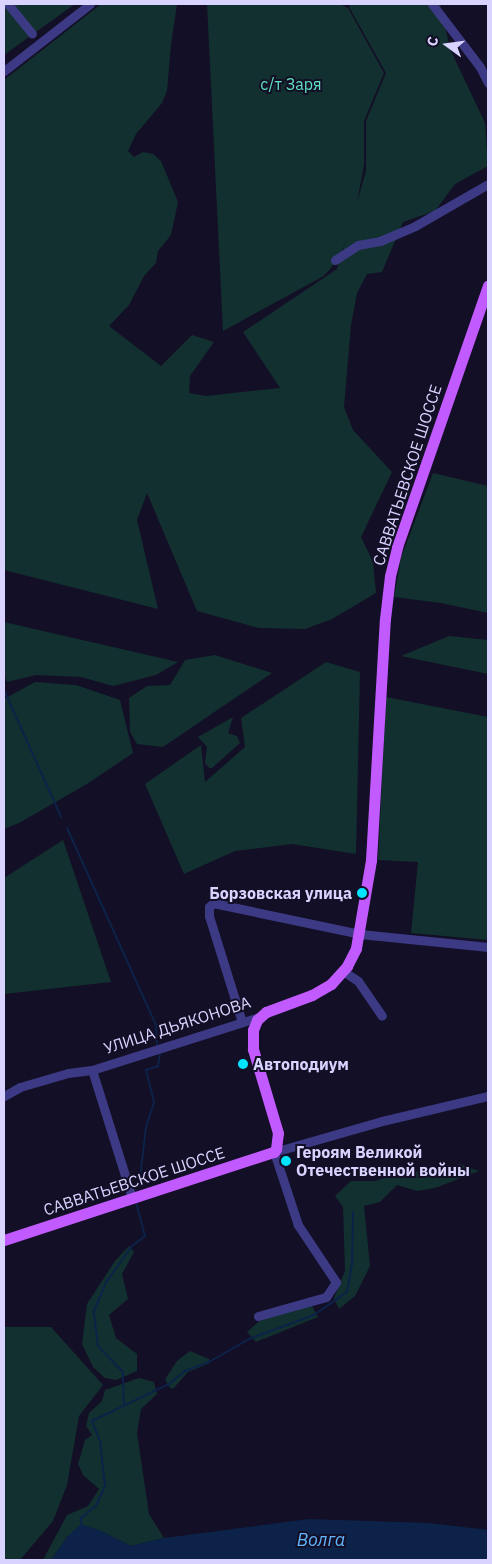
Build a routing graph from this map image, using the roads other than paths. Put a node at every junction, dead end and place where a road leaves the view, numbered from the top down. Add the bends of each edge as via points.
1 (8, 4) edge
2 (90, 4) edge
3 (432, 4) edge
4 (32, 34) dead end
5 (4, 71) edge
6 (488, 83) edge
7 (488, 184) edge
8 (336, 260) dead end
9 (488, 285) edge
10 (360, 934) junction
11 (488, 947) edge
12 (343, 971) junction
13 (382, 1016) dead end
14 (260, 1017) junction
15 (242, 1022) junction
16 (92, 1070) junction
17 (4, 1096) edge
18 (488, 1096) edge
19 (274, 1152) junction
20 (132, 1198) junction
21 (4, 1240) edge
22 (258, 1316) dead end

1 - 4 street
2 - 5 street
3 - 6 street
7 - 8 street via 415,226 380,241 358,245
9 - 10 main road, САВВАТЬЕВСКОЕ ШОССЕ via 392,569 385,619 371,860
10 - 11 street
10 - 12 main road, УЛИЦА ДЬЯКОНОВА via 354,954
10 - 15 street via 217,903 210,905 209,916
12 - 13 street via 358,981
12 - 14 main road, УЛИЦА ДЬЯКОНОВА via 320,991 268,1010
14 - 15 street, УЛИЦА ДЬЯКОНОВА
14 - 19 main road via 251,1042 278,1133
15 - 16 street, УЛИЦА ДЬЯКОНОВА
16 - 17 street, УЛИЦА ДЬЯКОНОВА via 68,1072 20,1087
16 - 20 street
18 - 19 street via 382,1121
19 - 20 main road, САВВАТЬЕВСКОЕ ШОССЕ
19 - 22 street via 298,1225 336,1282 326,1297
20 - 21 main road, САВВАТЬЕВСКОЕ ШОССЕ

